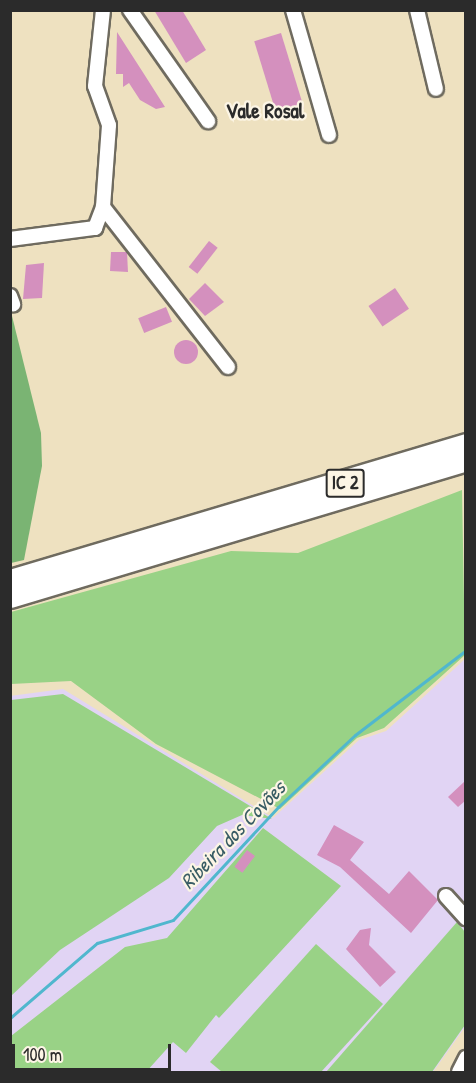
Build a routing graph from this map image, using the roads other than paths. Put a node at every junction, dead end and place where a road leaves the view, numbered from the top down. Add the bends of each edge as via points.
1 (103, 10) edge
2 (130, 10) edge
3 (293, 10) edge
4 (417, 10) edge
5 (436, 89) dead end
6 (208, 121) dead end
7 (329, 135) dead end
8 (103, 207) junction
9 (10, 239) edge
10 (228, 367) dead end
11 (465, 444) edge
12 (465, 460) edge
13 (225, 524) junction
14 (10, 580) edge
15 (10, 597) edge
16 (446, 896) dead end
17 (465, 918) edge
18 (465, 1058) edge
19 (459, 1072) edge

1 - 8 street via 95,86 109,125
2 - 6 street
3 - 7 street
4 - 5 street
8 - 9 street via 96,228 85,232
8 - 10 street
11 - 13 highway, IC 2
12 - 13 highway, IC 2
13 - 14 highway, IC 2
13 - 15 highway, IC 2
16 - 17 street
18 - 19 street

